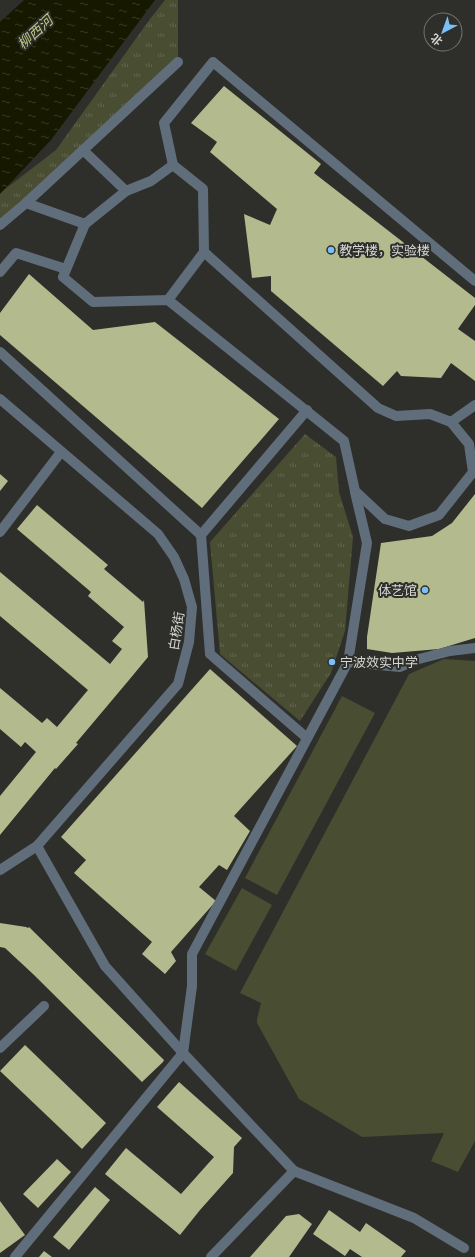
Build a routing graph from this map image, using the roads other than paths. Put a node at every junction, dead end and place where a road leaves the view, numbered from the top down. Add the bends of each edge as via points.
1 (178, 62) dead end
2 (83, 150) junction
3 (173, 165) junction
4 (126, 191) junction
5 (26, 203) junction
6 (85, 224) junction
7 (0, 225) edge
8 (204, 252) junction
9 (66, 269) junction
10 (0, 272) edge
11 (475, 281) edge
12 (168, 300) junction
13 (0, 352) edge
14 (0, 399) edge
15 (475, 405) edge
16 (307, 410) junction
17 (451, 422) junction
18 (61, 452) junction
19 (355, 491) junction
20 (0, 532) edge
21 (201, 535) junction
22 (475, 648) edge
23 (348, 662) junction
24 (307, 738) junction
25 (37, 846) junction
26 (0, 870) edge
27 (44, 1006) dead end
28 (0, 1048) edge
29 (183, 1053) junction
30 (294, 1171) junction
31 (464, 1248) dead end
32 (15, 1257) edge
33 (211, 1257) edge

1 - 2 street
2 - 4 street
2 - 5 street
3 - 4 street via 151,181
3 - 8 street via 203,189
3 - 11 street via 164,123 212,62
4 - 6 street
5 - 6 street
5 - 7 street
6 - 9 street
8 - 12 street
8 - 17 street via 378,408 396,416 430,414
9 - 10 street via 16,254
9 - 12 street via 63,278 93,302
12 - 16 street
13 - 21 street
14 - 18 street, 白杨街
15 - 17 street
16 - 19 street via 344,441
16 - 21 street
17 - 19 street via 469,444 473,472 439,515 409,526 384,519
18 - 20 street
18 - 25 street, 白杨街 via 158,534 174,557 184,579 192,608 189,642 178,684
19 - 23 street via 367,543
21 - 24 street via 210,654
22 - 23 street via 450,651 400,667
23 - 24 street
24 - 29 street via 192,954 192,986
25 - 26 street, 白杨街
25 - 29 street via 105,966
27 - 28 street
29 - 30 street
29 - 32 street
30 - 31 street via 414,1218
30 - 33 street

